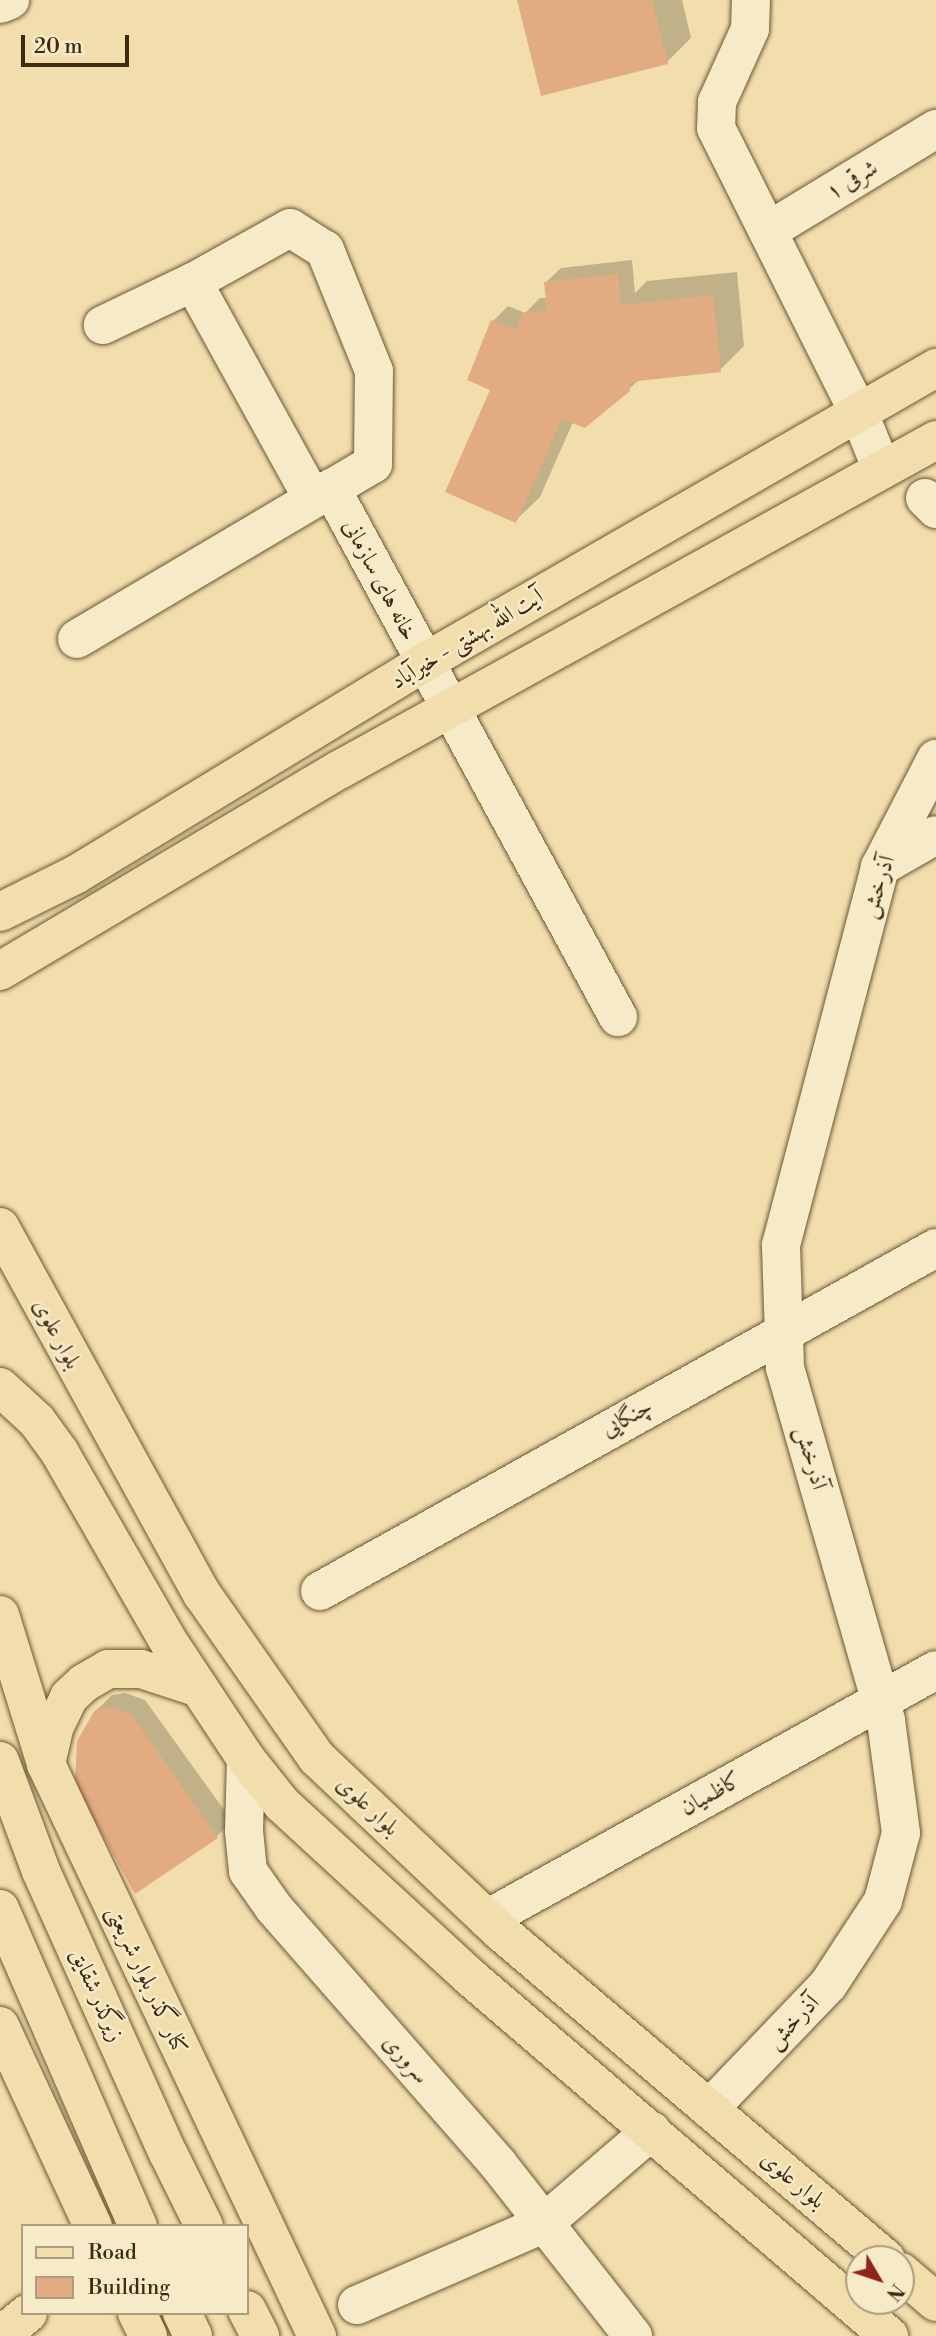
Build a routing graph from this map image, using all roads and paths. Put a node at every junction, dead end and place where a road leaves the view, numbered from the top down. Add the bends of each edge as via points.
1 (10, 0) edge
2 (751, 0) edge
3 (0, 4) edge
4 (936, 130) edge
5 (768, 231) junction
6 (193, 282) junction
7 (103, 325) dead end
8 (936, 368) edge
9 (859, 413) junction
10 (936, 440) edge
11 (882, 470) junction
12 (321, 493) junction
13 (76, 639) dead end
14 (423, 663) junction
15 (449, 710) junction
16 (936, 759) edge
17 (936, 835) edge
18 (880, 867) junction
19 (0, 912) edge
20 (0, 971) edge
21 (618, 1017) dead end
22 (0, 1227) edge
23 (936, 1248) edge
24 (784, 1330) junction
25 (0, 1387) edge
26 (320, 1591) dead end
27 (0, 1615) edge
28 (936, 1670) edge
29 (199, 1688) junction
30 (880, 1700) junction
31 (246, 1759) junction
32 (0, 1761) edge
33 (46, 1764) junction
34 (0, 1909) edge
35 (487, 1919) junction
36 (0, 2026) edge
37 (709, 2109) junction
38 (651, 2131) junction
39 (92, 2224) edge
40 (137, 2224) edge
41 (203, 2224) edge
42 (543, 2224) junction
43 (869, 2245) edge
44 (915, 2284) edge
45 (936, 2302) edge
46 (357, 2305) dead end
47 (248, 2312) edge
48 (26, 2315) edge
49 (183, 2315) edge
50 (0, 2336) edge
51 (193, 2336) edge
52 (260, 2336) edge
53 (317, 2336) edge
54 (633, 2336) edge
55 (889, 2336) edge

1 - 3 street
2 - 5 street via 750,29 717,102 716,128
4 - 5 street, شرقی ۱
5 - 9 street
6 - 7 street
6 - 12 street, خانه های سازمانی
6 - 12 street via 290,228 325,250 374,371 373,464
8 - 9 main road, آیت الله بهشتی - خیرآباد
9 - 11 street
9 - 14 main road, آیت الله بهشتی - خیرآباد
10 - 11 main road
11 - 15 main road
12 - 13 street
12 - 14 street, خانه های سازمانی
14 - 15 street, خانه های سازمانی
14 - 19 main road, آیت الله بهشتی - خیرآباد via 75,875
15 - 20 main road
15 - 21 street, خانه های سازمانی
16 - 18 street, آذرخش
17 - 18 street
18 - 24 street, آذرخش via 781,1245
22 - 35 main road, بلوار علوی via 202,1594 317,1758
23 - 24 street, چنگایی
24 - 26 street, چنگایی
24 - 30 street, آذرخش via 785,1367
25 - 29 main road via 37,1421 60,1453
27 - 33 main road, کنار گذر بلوار شریعتی
28 - 30 street, کاظمیان
29 - 31 main road
29 - 33 main road via 141,1669 108,1669 69,1697 55,1726
30 - 35 street, کاظمیان
30 - 37 street, آذرخش via 901,1833 883,1901 828,1985
31 - 38 main road via 282,1804 470,1977
31 - 42 street, سروری via 248,1871 274,1908 498,2164
32 - 41 main road, زیرگذر شقایق via 41,1871
33 - 53 main road, کنار گذر بلوار شریعتی
34 - 40 main road
35 - 37 main road, بلوار علوی
36 - 39 main road
37 - 43 main road, بلوار علوی
38 - 42 street
38 - 55 main road
42 - 46 street
42 - 54 street, سروری
44 - 45 main road
47 - 52 main road
48 - 50 main road
49 - 51 main road

